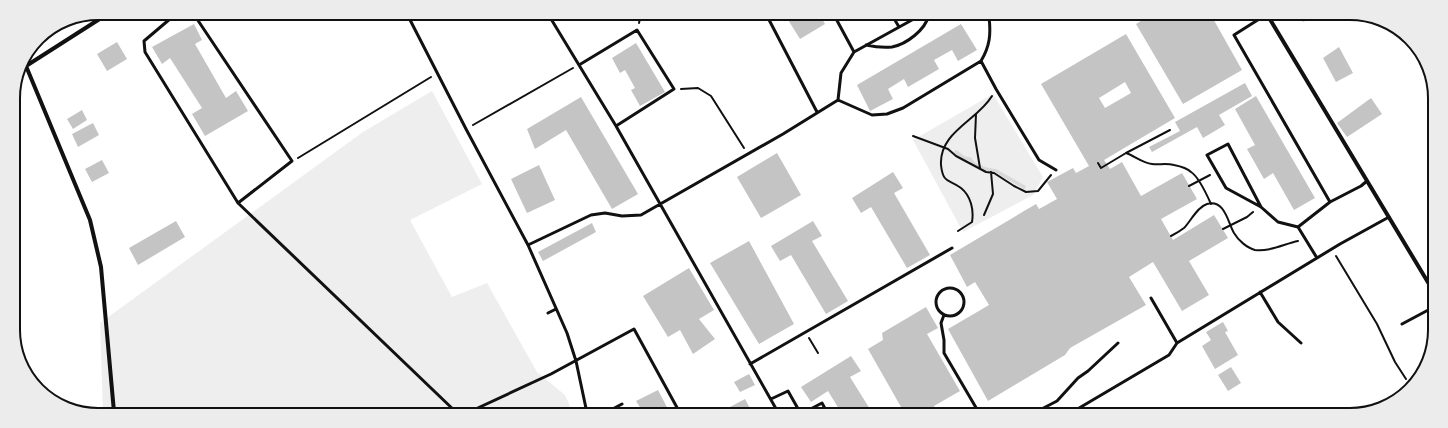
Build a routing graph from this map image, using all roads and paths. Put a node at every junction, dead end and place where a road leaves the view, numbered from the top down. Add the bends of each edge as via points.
1 (98, 20) edge
2 (169, 20) edge
3 (198, 20) edge
4 (410, 20) edge
5 (552, 20) edge
6 (769, 20) edge
7 (837, 20) edge
8 (895, 20) edge
9 (912, 20) edge
10 (927, 20) edge
11 (990, 20) edge
12 (1258, 20) edge
13 (1270, 20) edge
14 (899, 27) junction
15 (866, 45) junction
16 (854, 52) junction
17 (981, 61) junction
18 (27, 65) edge
19 (579, 65) junction
20 (26, 67) edge
21 (438, 73) junction
22 (674, 89) junction
23 (996, 89) junction
24 (838, 100) junction
25 (817, 112) junction
26 (976, 114) junction
27 (616, 126) junction
28 (466, 129) junction
29 (1170, 130) dead end
30 (913, 136) dead end
31 (943, 147) junction
32 (1126, 153) junction
33 (747, 155) junction
34 (292, 161) junction
35 (1098, 164) dead end
36 (980, 168) junction
37 (1056, 170) joint
38 (1216, 171) junction
39 (991, 172) junction
40 (1199, 181) junction
41 (1367, 181) junction
42 (1190, 186) dead end
43 (1330, 202) junction
44 (238, 203) junction
45 (660, 204) junction
46 (1211, 204) junction
47 (1261, 207) junction
48 (984, 215) dead end
49 (1389, 217) junction
50 (1231, 225) junction
51 (1298, 227) junction
52 (1223, 229) dead end
53 (958, 231) dead end
54 (1171, 236) dead end
55 (1305, 239) junction
56 (528, 245) junction
57 (952, 248) dead end
58 (1332, 250) junction
59 (1317, 258) junction
60 (1428, 282) edge
61 (1260, 292) junction
62 (1151, 298) dead end
63 (556, 308) junction
64 (1428, 310) edge
65 (548, 313) dead end
66 (944, 315) junction
67 (1402, 324) dead end
68 (806, 333) junction
69 (1118, 343) dead end
70 (1176, 343) junction
71 (1301, 343) dead end
72 (818, 353) dead end
73 (576, 361) junction
74 (750, 364) junction
75 (1406, 379) dead end
76 (771, 399) junction
77 (622, 404) dead end
78 (114, 408) edge
79 (452, 408) edge
80 (478, 408) edge
81 (586, 408) edge
82 (614, 408) edge
83 (677, 408) edge
84 (776, 408) edge
85 (798, 408) edge
86 (812, 408) edge
87 (825, 408) edge
88 (976, 408) edge
89 (1044, 408) edge
90 (1079, 408) edge

1 - 18 street
2 - 44 lane via 144,41 145,52
3 - 34 lane
4 - 21 lane
5 - 19 lane
6 - 25 lane
7 - 16 lane
8 - 14 lane
9 - 14 lane
10 - 15 lane via 913,37 903,43 893,47 877,48
11 - 17 lane via 990,42
12 - 43 lane via 1234,35
13 - 41 street
14 - 15 lane
15 - 16 lane
16 - 24 lane via 841,72
17 - 23 lane
17 - 24 lane via 903,108 887,114 872,115
19 - 22 lane via 637,30
19 - 27 lane
19 - 28 path
20 - 78 street via 90,220 101,267
21 - 28 lane
21 - 34 path
22 - 27 lane
22 - 33 path via 698,88 711,96
23 - 26 path
23 - 37 lane via 1039,160
24 - 25 lane
25 - 33 lane
26 - 31 path via 947,140
26 - 36 path via 975,138
27 - 45 lane
28 - 56 lane
29 - 32 path
30 - 31 path
31 - 36 path
31 - 53 path via 943,175 948,182 961,188 972,205 972,222
32 - 35 path via 1101,168
32 - 40 path via 1153,165 1173,164 1182,167 1192,172
33 - 45 lane
34 - 44 lane
36 - 39 path
37 - 39 path via 1038,191 1026,192
38 - 40 path
38 - 47 lane via 1226,188
38 - 47 lane via 1207,155 1228,144
39 - 48 path via 993,194
40 - 42 path
40 - 46 path
41 - 43 lane
41 - 49 street
43 - 51 lane
44 - 79 lane
45 - 56 lane via 641,215 591,215
45 - 74 lane
46 - 50 path via 1223,209
46 - 54 path via 1201,208 1184,228
47 - 50 path
47 - 51 lane via 1278,222
49 - 58 lane
49 - 60 street
50 - 52 path
50 - 55 path via 1240,240 1256,250 1268,250
51 - 55 lane
55 - 59 lane
56 - 63 lane
57 - 68 lane
58 - 59 lane
58 - 75 path via 1377,324
59 - 61 lane
61 - 70 lane
61 - 71 lane via 1278,322
62 - 70 lane
63 - 65 lane
63 - 73 lane
64 - 67 lane
66 - 66 lane via 953,316 961,311 964,298 958,291 949,288 938,295 937,308
66 - 88 lane via 941,323 944,353
68 - 72 path
68 - 74 lane
69 - 89 lane via 1078,378 1057,401
70 - 90 lane via 1169,355
73 - 80 lane
73 - 81 lane
73 - 83 lane via 634,329
74 - 76 lane
76 - 84 lane
76 - 85 lane via 788,391
77 - 82 lane
86 - 87 lane via 822,403

